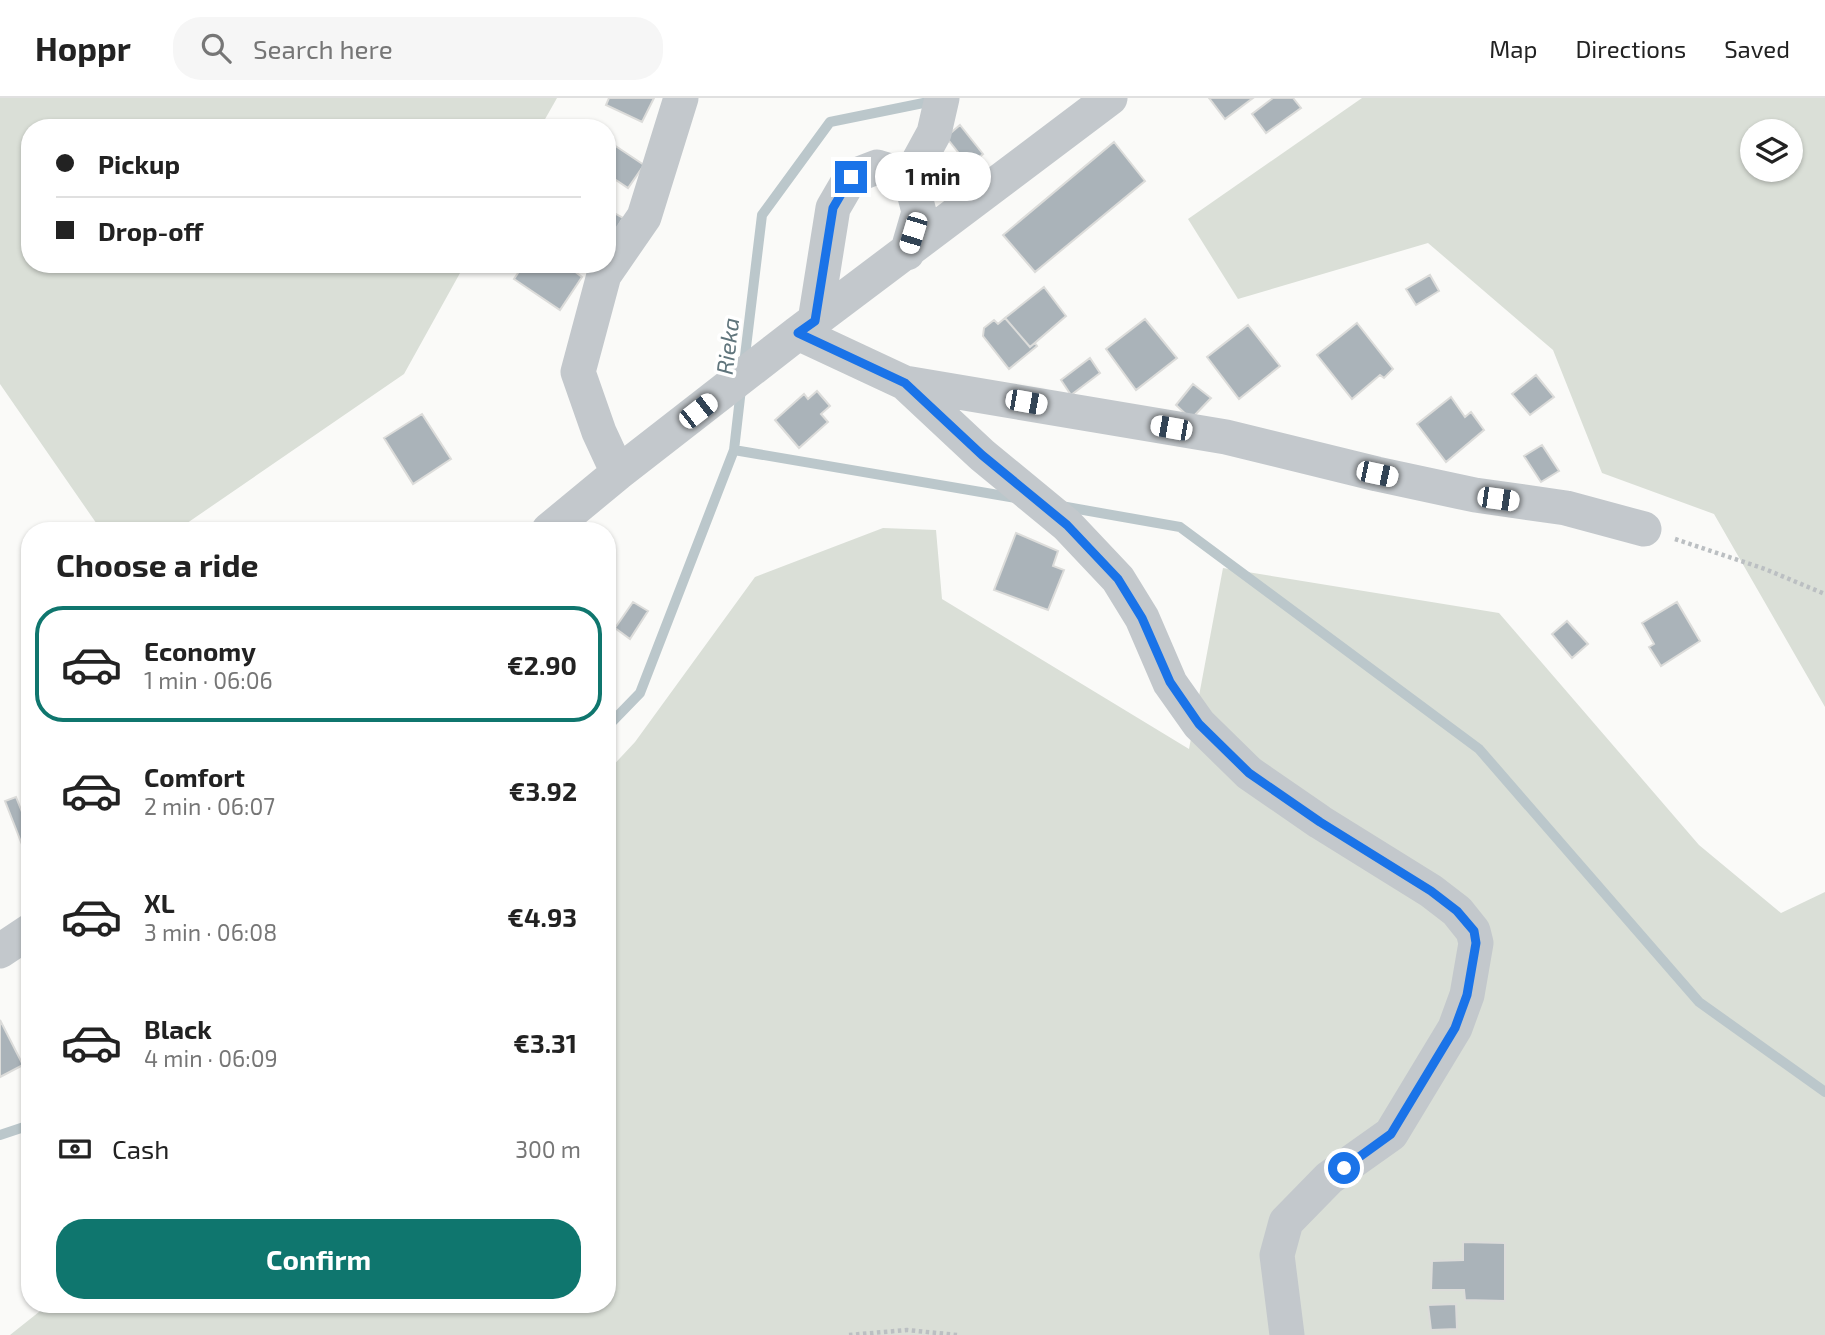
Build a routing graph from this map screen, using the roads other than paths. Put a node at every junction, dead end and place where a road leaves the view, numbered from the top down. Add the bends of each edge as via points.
1 (681, 98) edge
2 (942, 98) edge
3 (1110, 98) edge
4 (910, 177) junction
5 (906, 253) junction
6 (616, 258) edge
7 (605, 273) edge
8 (806, 327) junction
9 (905, 383) junction
10 (618, 473) junction
11 (559, 522) edge
12 (1644, 528) road end
13 (21, 937) edge
14 (0, 951) edge
15 (1287, 1335) edge

1 - 6 street via 644,217
2 - 4 street via 934,133
3 - 5 street
4 - 5 street via 919,212
4 - 8 street via 877,167 851,177 833,208
5 - 8 street
7 - 10 street via 578,372
8 - 9 street
8 - 10 street
9 - 12 street via 1226,437 1402,480 1566,508
9 - 15 street via 1067,525 1118,579 1142,618 1170,682 1199,724 1249,773 1431,891 1474,931 1467,995 1455,1028 1391,1134 1329,1178 1286,1222 1277,1255
10 - 11 street
13 - 14 street

